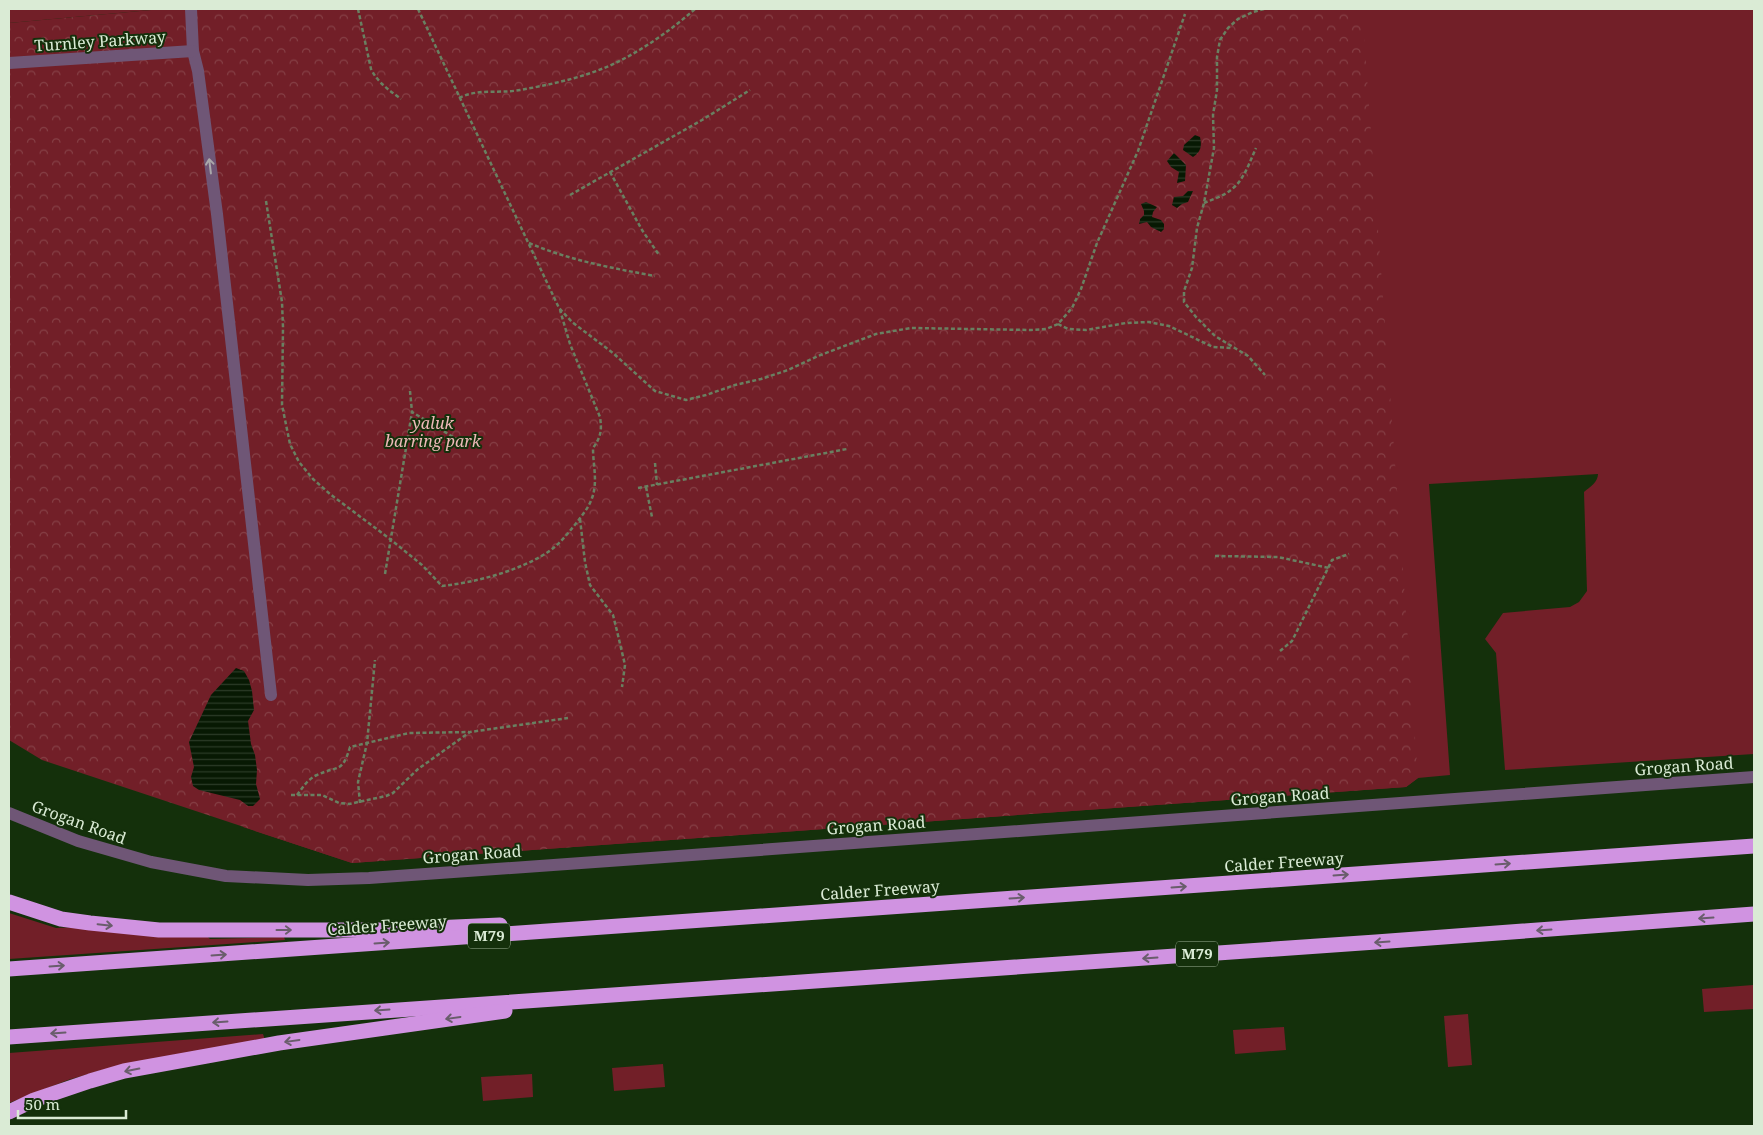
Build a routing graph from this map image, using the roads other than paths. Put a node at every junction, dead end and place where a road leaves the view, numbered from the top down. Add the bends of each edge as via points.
1 (190, 9) edge
2 (193, 51) junction
3 (9, 63) edge
4 (271, 695) dead end
5 (1754, 777) edge
6 (9, 812) edge
7 (1754, 846) edge
8 (9, 902) edge
9 (968, 902) junction
10 (1754, 914) edge
11 (9, 970) edge
12 (640, 993) junction
13 (9, 1037) edge
14 (9, 1112) edge

1 - 2 street
2 - 3 street, Turnley Parkway
4 -> 2 street via 217,214
5 - 6 street, Grogan Road via 308,880 226,876 160,864 78,841
9 -> 7 highway, Calder Freeway / M79
8 -> 9 highway via 61,918 124,927 191,930 361,930
11 -> 9 highway, Calder Freeway / M79
10 -> 12 highway, M79
12 -> 13 highway, M79
12 -> 14 highway via 279,1043 124,1071 34,1100

